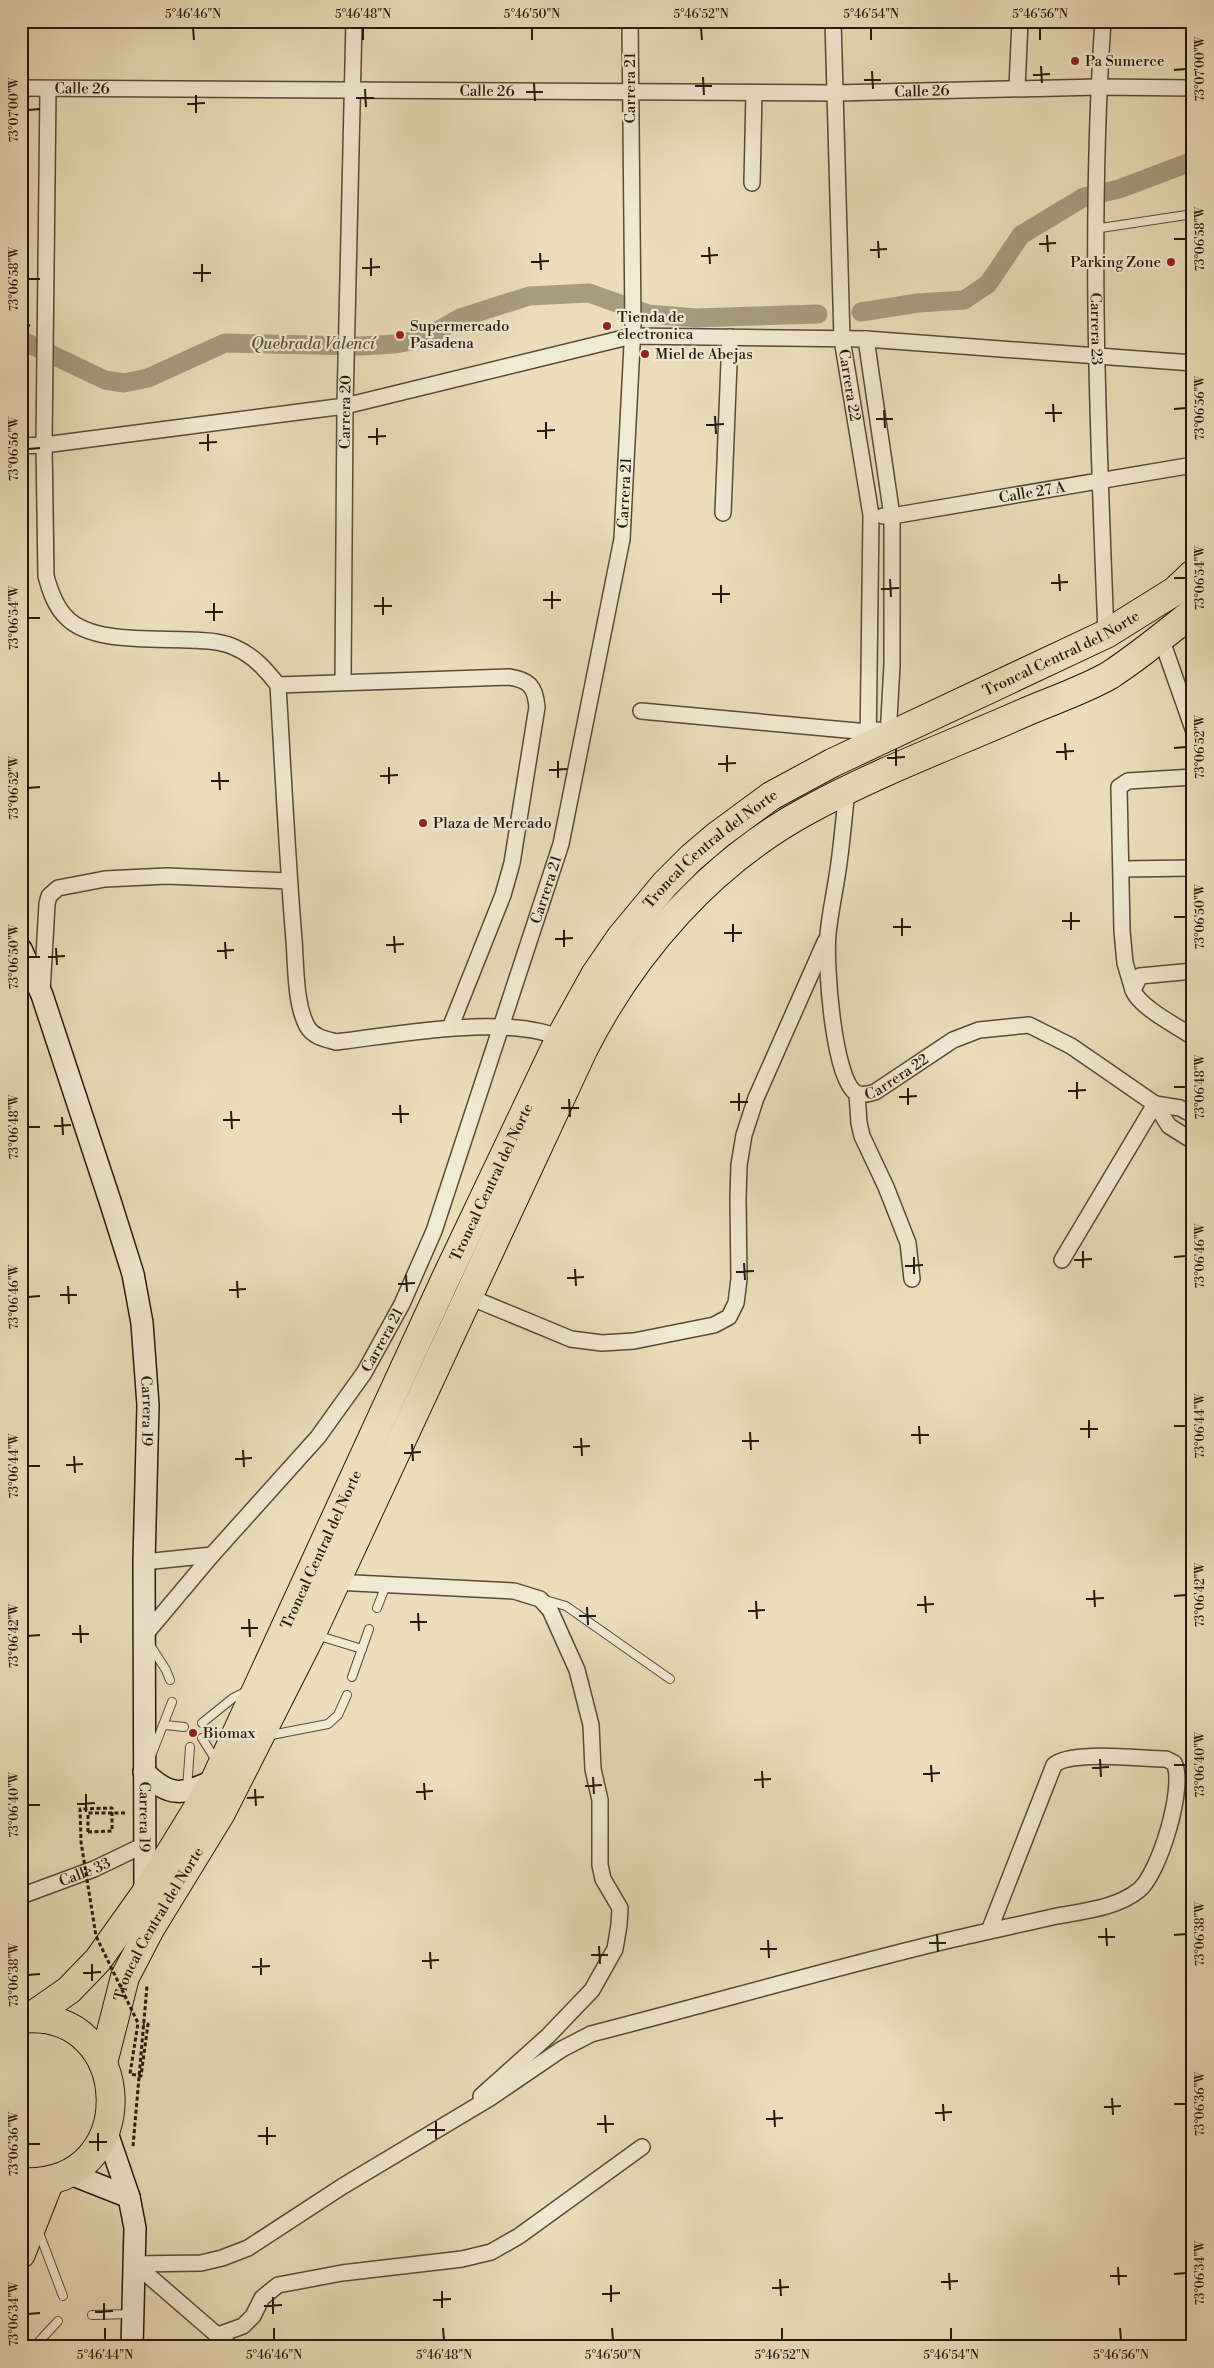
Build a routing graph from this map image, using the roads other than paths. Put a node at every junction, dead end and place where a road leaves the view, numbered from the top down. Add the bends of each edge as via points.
1 (354, 21) edge
2 (630, 21) edge
3 (833, 21) edge
4 (1020, 21) edge
5 (1103, 21) edge
6 (1099, 86) junction
7 (21, 88) edge
8 (1017, 88) junction
9 (1193, 88) edge
10 (48, 89) junction
11 (351, 90) junction
12 (630, 92) junction
13 (754, 93) junction
14 (835, 93) junction
15 (752, 184) dead end
16 (1193, 214) edge
17 (1094, 229) junction
18 (632, 331) junction
19 (730, 337) junction
20 (842, 339) junction
21 (866, 339) junction
22 (1096, 356) junction
23 (1193, 363) edge
24 (345, 406) junction
25 (44, 445) junction
26 (21, 446) edge
27 (1193, 465) edge
28 (1100, 480) junction
29 (723, 512) dead end
30 (871, 515) junction
31 (892, 516) junction
32 (1193, 574) edge
33 (1193, 612) edge
34 (1106, 634) junction
35 (1161, 638) junction
36 (343, 682) junction
37 (278, 685) junction
38 (641, 711) dead end
39 (1193, 729) edge
40 (878, 736) junction
41 (1193, 778) edge
42 (847, 790) junction
43 (1193, 868) edge
44 (1122, 870) junction
45 (289, 880) junction
46 (828, 936) junction
47 (21, 949) edge
48 (1193, 971) edge
49 (1133, 990) junction
50 (42, 995) junction
51 (450, 1028) junction
52 (499, 1028) junction
53 (1193, 1037) edge
54 (571, 1044) junction
55 (857, 1094) junction
56 (1155, 1104) junction
57 (1193, 1115) edge
58 (1193, 1141) edge
59 (1062, 1260) dead end
60 (912, 1279) dead end
61 (467, 1296) junction
62 (212, 1555) junction
63 (144, 1562) junction
64 (334, 1582) junction
65 (386, 1585) junction
66 (540, 1599) junction
67 (377, 1608) dead end
68 (369, 1628) dead end
69 (312, 1633) junction
70 (144, 1636) junction
71 (362, 1649) junction
72 (352, 1677) dead end
73 (670, 1679) dead end
74 (170, 1680) dead end
75 (259, 1684) junction
76 (347, 1695) dead end
77 (172, 1702) dead end
78 (202, 1723) dead end
79 (165, 1725) junction
80 (184, 1727) dead end
81 (202, 1738) dead end
82 (259, 1738) junction
83 (190, 1746) dead end
84 (144, 1772) junction
85 (217, 1773) junction
86 (187, 1792) junction
87 (144, 1845) junction
88 (144, 1894) junction
89 (21, 1896) edge
90 (989, 1931) junction
91 (25, 2018) edge
92 (103, 2063) junction
93 (469, 2110) junction
94 (106, 2130) junction
95 (642, 2147) dead end
96 (59, 2176) junction
97 (21, 2182) edge
98 (129, 2197) junction
99 (34, 2219) junction
100 (21, 2254) edge
101 (135, 2264) junction
102 (63, 2296) dead end
103 (133, 2314) junction
104 (92, 2315) dead end
105 (58, 2321) dead end
106 (218, 2334) junction
107 (34, 2347) edge
108 (132, 2347) edge
109 (231, 2347) edge

1 - 11 street, Carrera 20
2 - 12 street, Carrera 21
3 - 14 street, Carrera 22
4 - 8 street
5 - 6 street, Carrera 23
6 - 8 street, Calle 26
6 - 9 street, Calle 26
6 - 17 street, Carrera 23
7 - 10 street, Calle 26
8 - 14 street, Calle 26
10 - 11 street, Calle 26
10 - 25 street
11 - 12 street, Calle 26
11 - 24 street, Carrera 20
12 - 13 street, Calle 26
12 - 18 street, Carrera 21
13 - 14 street, Calle 26
13 - 15 street
14 - 20 street, Carrera 22
16 - 17 lane
17 - 22 street, Carrera 23
18 - 19 street
18 - 24 street
18 - 52 street, Carrera 21 via 622,539 561,844
19 - 20 street
19 - 29 street
20 - 21 street
20 - 30 street, Carrera 22
21 - 22 street
21 - 31 street, Carrera 22
22 - 23 street
22 - 28 street, Carrera 23
24 - 25 street
24 - 36 street, Carrera 20
25 - 26 street
25 - 37 street via 46,576 52,597 65,617 76,626 100,635 212,641 234,647 250,656
27 - 28 street, Calle 27 A
28 - 31 street, Calle 27 A
28 - 34 street, Carrera 23
30 - 31 street, Calle 27 A
30 - 40 street, Carrera 22
31 - 40 street, Carrera 22 via 892,665
32 - 34 highway, Troncal Central del Norte via 1175,591
33 - 35 highway, Troncal Central del Norte
34 - 40 highway, Troncal Central del Norte
35 - 39 street
35 - 42 highway, Troncal Central del Norte via 1108,676
36 - 37 street
36 - 51 street via 509,677 529,684 536,694 537,707 512,863 503,895
37 - 45 street
38 - 40 street
40 - 54 highway, Troncal Central del Norte via 772,796 691,858 648,903 595,974
41 - 44 street via 1123,782 1118,795
42 - 46 street, Carrera 22
42 - 54 highway, Troncal Central del Norte via 781,827 697,893 632,967 605,1009
43 - 44 street
44 - 49 street via 1123,947
45 - 50 street via 167,876 106,879 58,888 49,896 47,904
45 - 51 street via 302,1015 308,1028 318,1037 336,1042
46 - 55 street, Carrera 22 via 828,989 841,1070
46 - 61 street via 756,1098 744,1135 738,1190 739,1279 736,1303 729,1317 714,1325 634,1341 602,1343 571,1339
47 - 50 street, Carrera 19
48 - 49 street via 1140,976
49 - 53 street via 1144,1005
50 - 63 street, Carrera 19 via 133,1274 140,1313 148,1405
51 - 52 street
52 - 54 street via 545,1033
52 - 62 street, Carrera 21 via 434,1231 402,1304 364,1373 318,1437
54 - 61 highway, Troncal Central del Norte
54 - 75 highway, Troncal Central del Norte via 448,1274
55 - 56 street, Carrera 22 via 875,1092 953,1040 980,1030 1029,1025 1071,1046
55 - 60 street via 862,1136 908,1243
56 - 57 street, Carrera 22 via 1180,1108
56 - 58 street, Carrera 22 via 1169,1126
56 - 59 street
61 - 64 highway, Troncal Central del Norte
62 - 63 street
62 - 70 street, Carrera 21
63 - 70 street, Carrera 19
64 - 65 street
64 - 69 highway, Troncal Central del Norte
65 - 66 street via 514,1591
65 - 67 lane
66 - 73 lane via 566,1606
66 - 93 street via 550,1610 574,1662 587,1702 592,1724 593,1769 600,1800 600,1865 603,1879 620,1908 619,1925 614,1949 592,1990
68 - 71 lane
69 - 71 lane
69 - 82 highway, Troncal Central del Norte
70 - 74 lane
70 - 84 street, Carrera 19
71 - 72 lane
75 - 78 lane via 233,1698
75 - 85 highway, Troncal Central del Norte
76 - 82 lane via 338,1715 328,1724
77 - 79 lane
79 - 80 lane
79 - 84 lane
81 - 85 lane
82 - 92 highway, Troncal Central del Norte via 221,1814 150,1929 125,1977
83 - 86 lane
84 - 86 street via 163,1787
84 - 87 street, Carrera 19
85 - 86 street
85 - 88 highway, Troncal Central del Norte
87 - 88 street, Carrera 19
87 - 89 street, Calle 33 via 94,1869
88 - 91 highway, Troncal Central del Norte via 98,1960 82,1977 55,2002
90 - 90 street via 1054,1765 1060,1760 1079,1757 1166,1759 1174,1763 1176,1799 1165,1842 1155,1867 1139,1890 1113,1904
90 - 93 street via 799,1977 591,2034 562,2049
91 - 92 highway via 54,2022 78,2033
92 - 94 highway via 112,2096
93 - 101 street via 248,2248 201,2263
94 - 96 highway via 91,2155
94 - 98 street
95 - 106 street via 519,2236 491,2252 462,2259 342,2273 278,2286 262,2298 253,2316 243,2326
96 - 97 highway
96 - 98 street
96 - 99 highway
98 - 101 street via 135,2228
99 - 100 highway
99 - 102 lane
101 - 103 street
101 - 106 street
103 - 104 lane
103 - 108 street
105 - 107 lane
106 - 109 street

